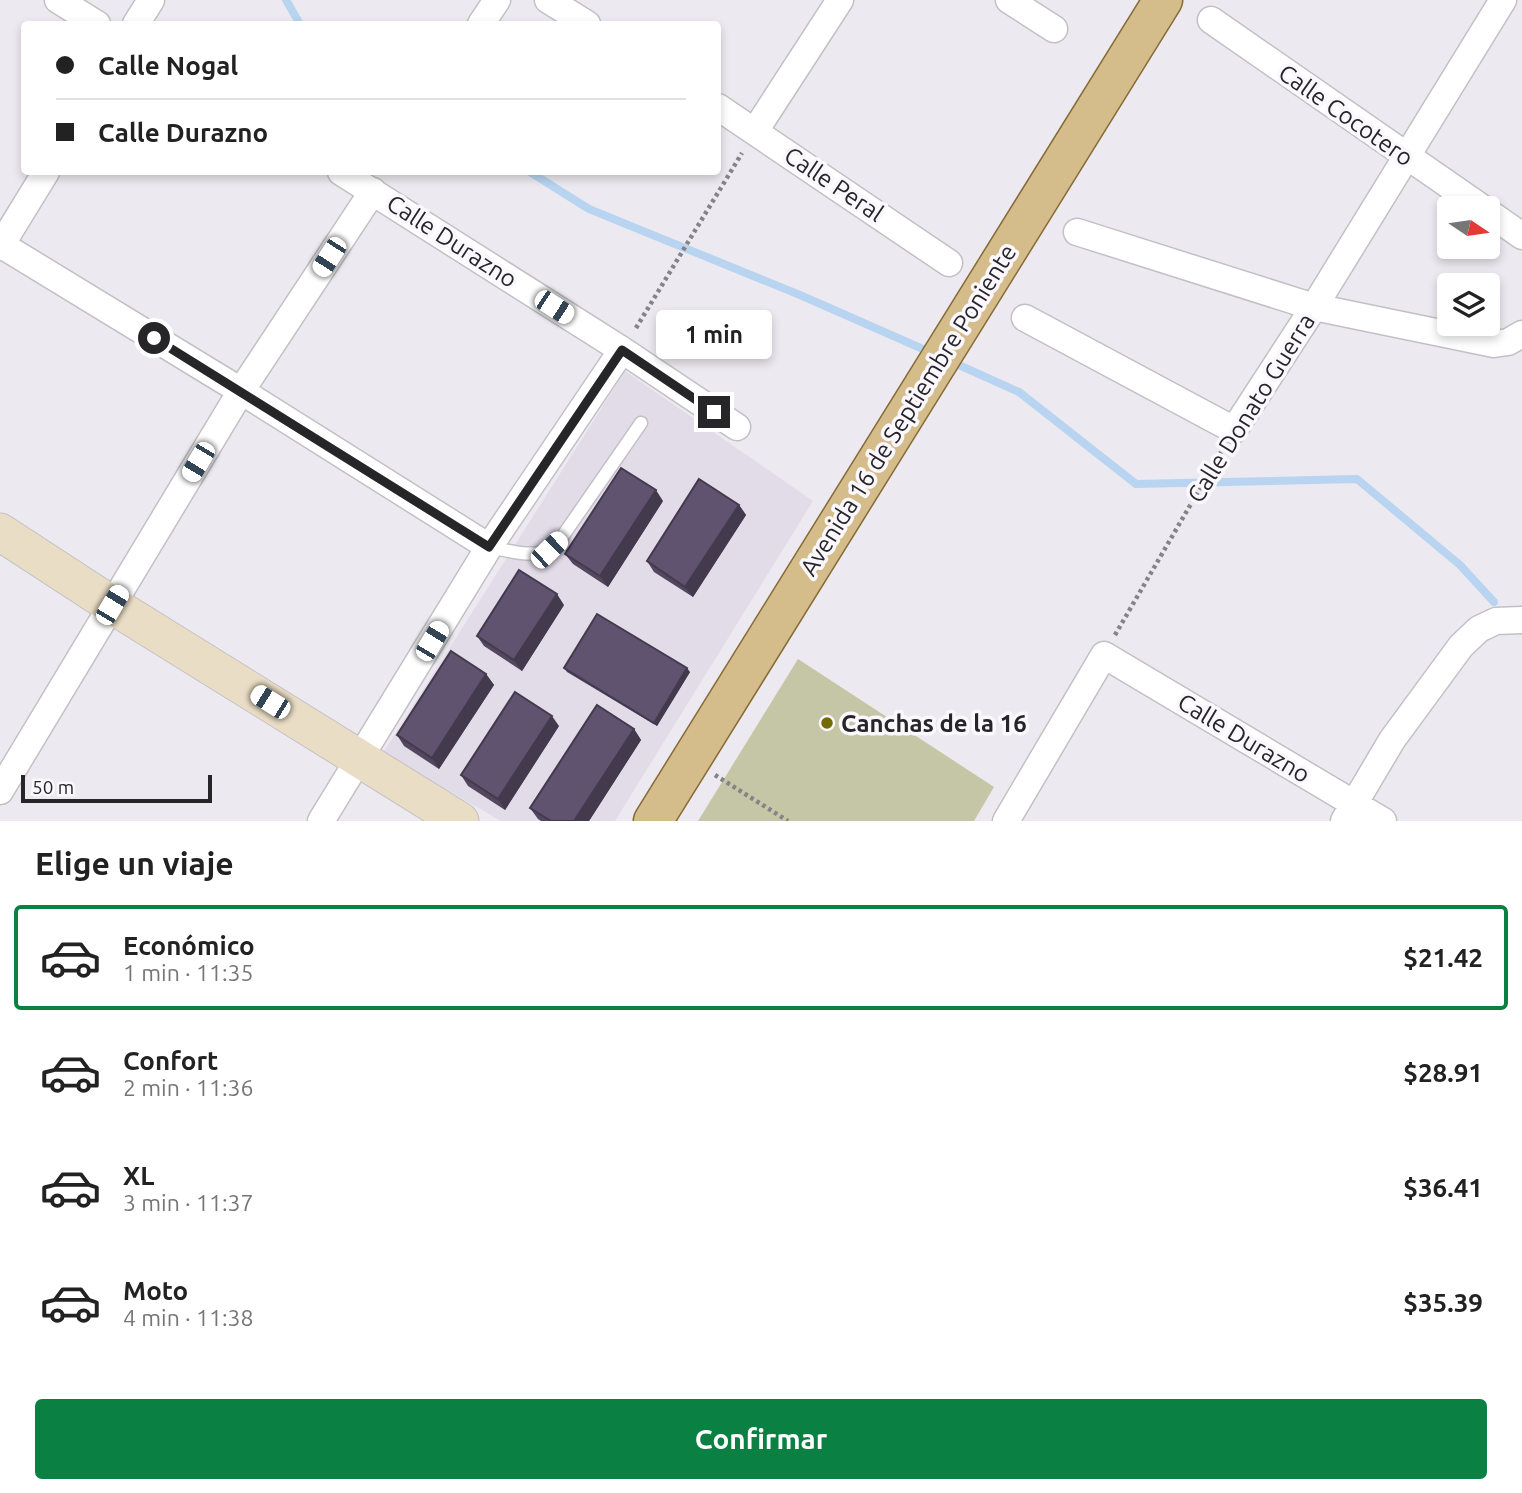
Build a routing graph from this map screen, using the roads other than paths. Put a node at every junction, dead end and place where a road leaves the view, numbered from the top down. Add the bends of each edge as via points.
1 (58, 0) edge
2 (151, 0) edge
3 (497, 0) edge
4 (548, 0) edge
5 (840, 0) edge
6 (1009, 0) edge
7 (1163, 0) edge
8 (1503, 0) edge
9 (1212, 20) dead end
10 (92, 21) edge
11 (138, 21) edge
12 (483, 21) edge
13 (582, 21) edge
14 (1054, 30) dead end
15 (721, 109) edge
16 (755, 131) junction
17 (1406, 157) junction
18 (44, 175) edge
19 (346, 175) edge
20 (373, 191) junction
21 (1464, 196) edge
22 (1500, 220) edge
23 (1077, 232) dead end
24 (1522, 236) edge
25 (1, 245) edge
26 (949, 262) dead end
27 (1314, 307) junction
28 (1025, 317) dead end
29 (1522, 334) edge
30 (622, 350) junction
31 (242, 391) junction
32 (641, 423) dead end
33 (737, 427) dead end
34 (0, 532) edge
35 (489, 547) junction
36 (112, 605) junction
37 (1519, 620) edge
38 (360, 758) junction
39 (0, 791) edge
40 (1350, 812) edge
41 (321, 821) edge
42 (460, 821) edge
43 (653, 821) edge
44 (1006, 821) edge
45 (1383, 821) edge

1 - 10 street
2 - 11 street
3 - 12 street
4 - 13 street
5 - 16 street
6 - 14 street
7 - 43 main road, Avenida 16 de Septiembre Poniente
8 - 17 street, Calle Donato Guerra
9 - 17 street, Calle Cocotero
15 - 16 street, Calle Peral
16 - 26 street, Calle Peral
17 - 21 street, Calle Cocotero
17 - 27 street, Calle Donato Guerra
18 - 25 street
19 - 20 street, Calle Durazno
20 - 30 street, Calle Durazno
20 - 31 street
22 - 24 street
23 - 27 street
25 - 31 street
27 - 28 street, Calle Donato Guerra via 1234,430
27 - 29 street via 1494,344
30 - 33 street, Calle Durazno
30 - 35 street
31 - 35 street
31 - 36 street
32 - 35 lane via 549,550 523,553
34 - 36 street
35 - 38 street
36 - 38 street
36 - 39 street
37 - 40 street via 1496,621 1461,646 1392,740
38 - 41 street
38 - 42 street
40 - 44 street, Calle Durazno via 1104,655
40 - 45 street, Calle Durazno

